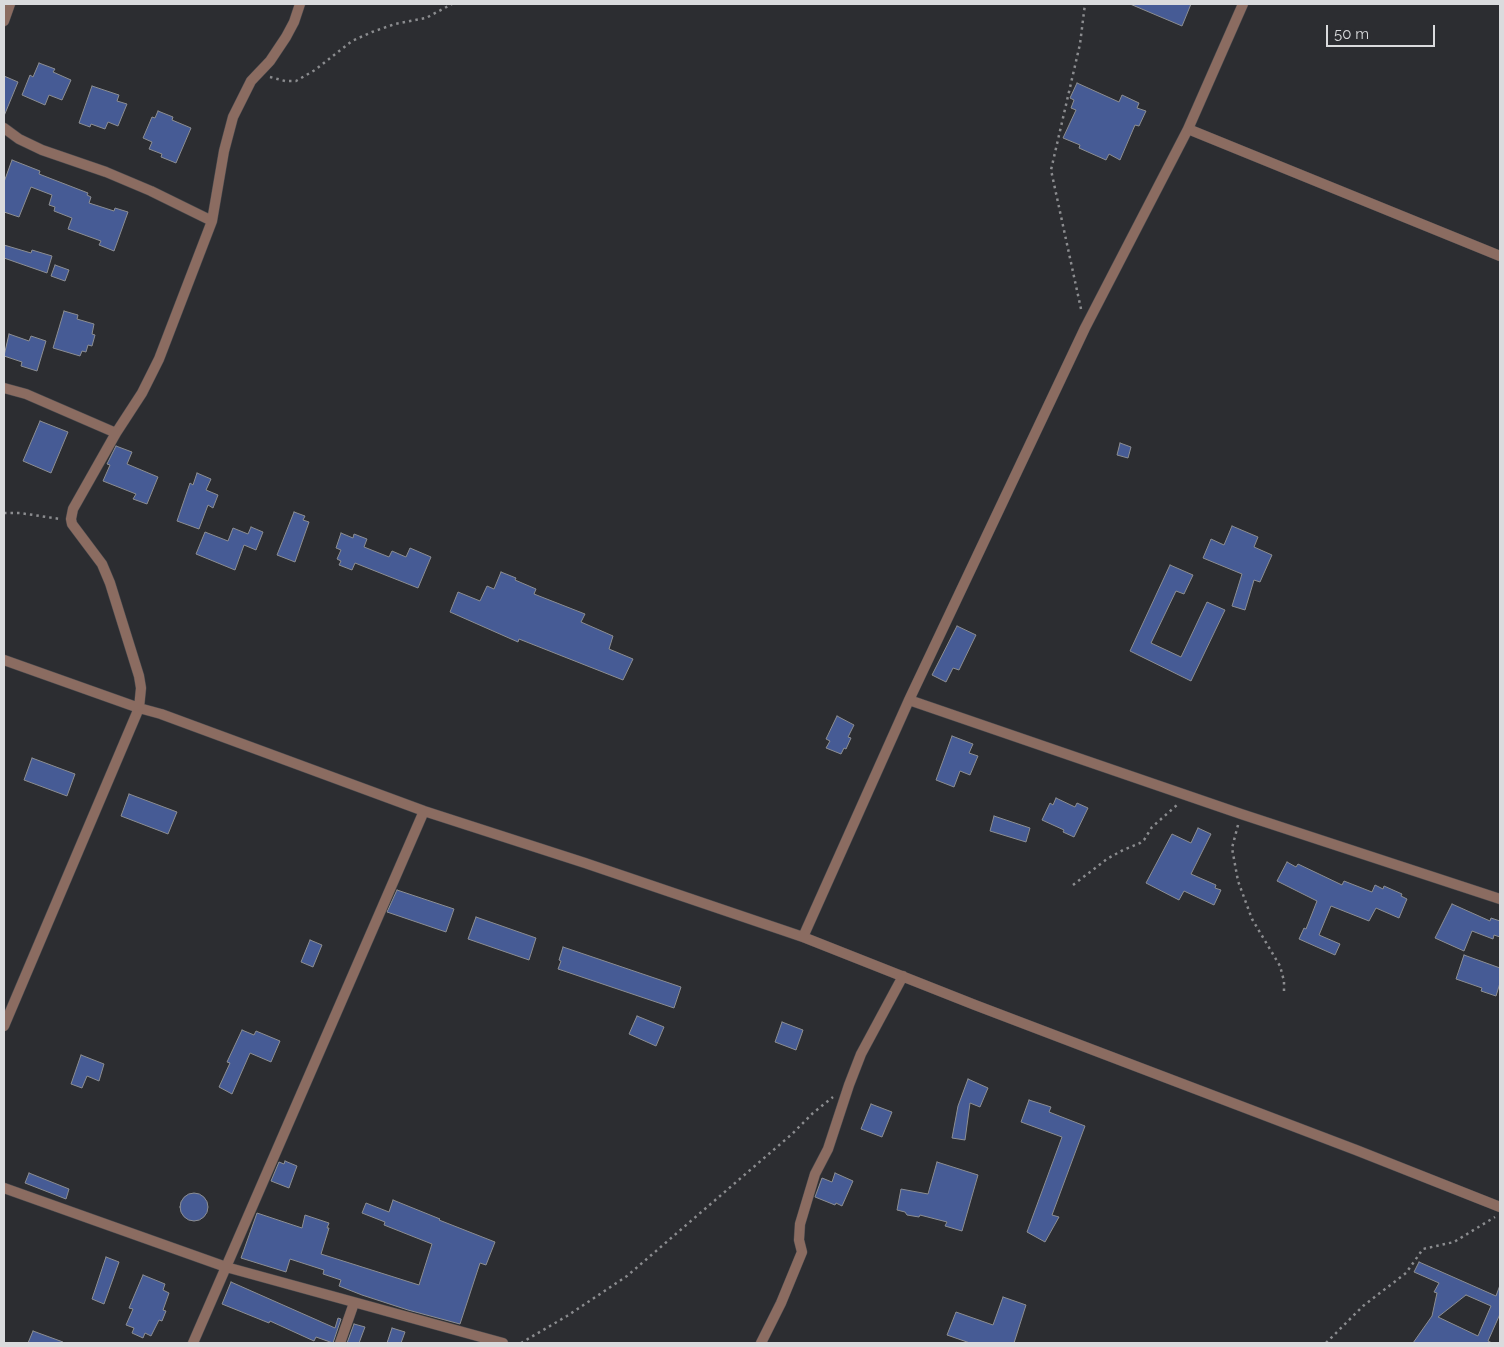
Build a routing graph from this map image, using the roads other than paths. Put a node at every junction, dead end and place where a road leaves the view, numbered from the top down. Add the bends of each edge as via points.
1 (10, 4) edge
2 (300, 4) edge
3 (1243, 4) edge
4 (4, 21) edge
5 (4, 128) edge
6 (1188, 129) junction
7 (212, 221) junction
8 (1500, 256) edge
9 (4, 388) edge
10 (116, 433) junction
11 (4, 660) edge
12 (909, 700) junction
13 (139, 708) junction
14 (424, 811) junction
15 (1500, 899) edge
16 (803, 936) junction
17 (903, 976) junction
18 (4, 1026) edge
19 (4, 1188) edge
20 (1500, 1207) edge
21 (226, 1266) junction
22 (354, 1302) junction
23 (193, 1343) edge
24 (340, 1343) edge
25 (503, 1343) edge
26 (761, 1343) edge

1 - 4 street
2 - 7 street via 286,37 244,94 233,117
3 - 6 street
5 - 7 street via 42,150 152,191
6 - 8 street
6 - 12 street via 1085,328
7 - 10 street via 159,359
9 - 10 street via 26,394
10 - 13 street via 76,501 71,521 107,574 139,676
11 - 13 street
12 - 15 street
12 - 16 street
13 - 14 street
13 - 18 street
14 - 16 street
14 - 21 street
16 - 17 street
17 - 20 street
17 - 26 street via 861,1054 849,1084 800,1224 802,1252
19 - 21 street
21 - 22 street
21 - 23 street
22 - 24 street
22 - 25 street

